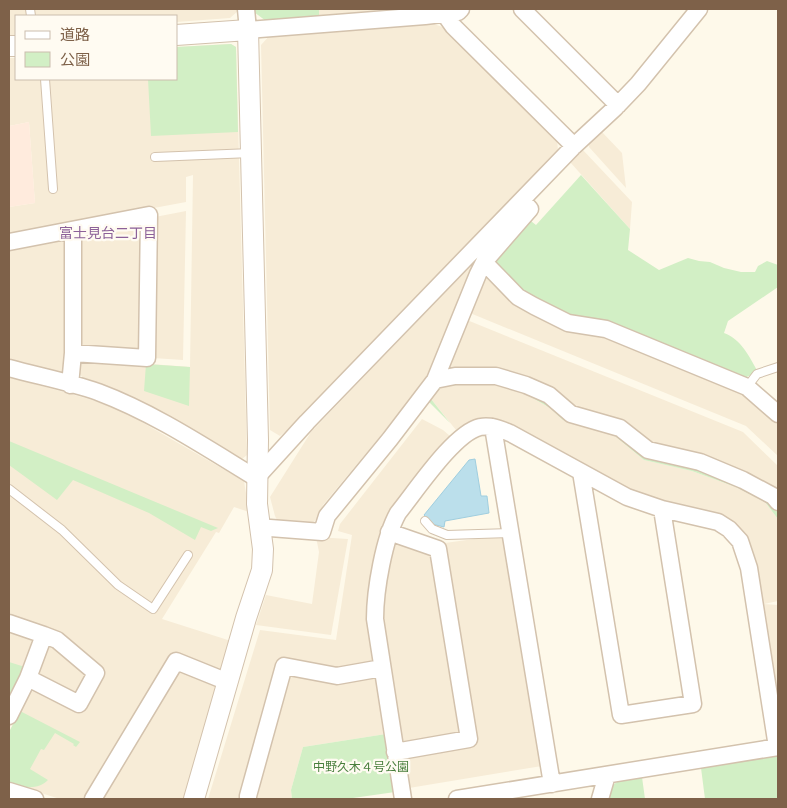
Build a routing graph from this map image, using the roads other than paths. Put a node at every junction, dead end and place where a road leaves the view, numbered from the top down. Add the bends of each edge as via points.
1 (246, 9) edge
2 (460, 9) edge
3 (522, 9) edge
4 (699, 9) edge
5 (442, 11) edge
6 (248, 30) junction
7 (178, 35) edge
8 (45, 80) edge
9 (618, 105) junction
10 (574, 146) junction
11 (251, 153) junction
12 (155, 156) dead end
13 (53, 189) dead end
14 (522, 200) junction
15 (74, 230) junction
16 (9, 242) edge
17 (484, 262) junction
18 (73, 353) junction
19 (778, 366) edge
20 (9, 368) edge
21 (435, 380) junction
22 (70, 385) junction
23 (747, 387) junction
24 (778, 414) edge
25 (493, 427) junction
26 (581, 472) junction
27 (256, 478) junction
28 (9, 489) edge
29 (778, 502) edge
30 (662, 508) junction
31 (425, 521) dead end
32 (261, 529) junction
33 (389, 532) junction
34 (511, 532) junction
35 (188, 554) dead end
36 (9, 623) edge
37 (44, 635) junction
38 (382, 668) junction
39 (28, 678) junction
40 (228, 682) junction
41 (9, 716) edge
42 (778, 747) edge
43 (395, 752) junction
44 (607, 775) junction
45 (552, 784) junction
46 (9, 791) edge
47 (35, 799) edge
48 (93, 799) edge
49 (194, 799) edge
50 (248, 799) edge
51 (403, 799) edge
52 (457, 799) edge
53 (600, 799) edge

1 - 6 street
2 - 5 street via 458,12
3 - 9 street
4 - 9 street
5 - 6 street
5 - 10 street via 453,26
6 - 7 street
6 - 11 street
8 - 13 lane
9 - 10 street
10 - 14 street
11 - 12 lane
11 - 27 street via 258,440
14 - 17 street via 530,209
14 - 27 street
15 - 16 street
15 - 18 street
15 - 18 street via 149,215 147,358
17 - 21 street
17 - 23 street via 518,297 568,323 606,329
18 - 22 street
19 - 23 lane via 757,374
20 - 22 street
21 - 29 street via 455,376 496,376 526,385 549,395 571,414 620,428 648,450 700,462 742,480 773,496
21 - 32 street via 327,516 322,532
22 - 27 street via 143,412
23 - 24 street
25 - 26 street via 521,438
25 - 33 street via 468,431 459,438 398,513
25 - 34 street
26 - 30 street via 627,497
26 - 30 street via 621,715 693,704
27 - 32 street
28 - 35 lane via 62,530 118,585 153,609
30 - 42 street via 718,522 740,541 749,568
31 - 34 lane via 432,529 447,534
32 - 40 street via 262,570
33 - 38 street via 375,601
33 - 43 street via 438,549 469,739
34 - 45 street
36 - 37 street
37 - 39 street
37 - 39 street via 57,640 96,673 79,704
38 - 43 street
38 - 50 street via 337,676 284,666
39 - 41 street
40 - 48 street via 176,661
40 - 49 street
42 - 44 street
43 - 51 street
44 - 45 street
44 - 53 street
45 - 52 street
46 - 47 street

